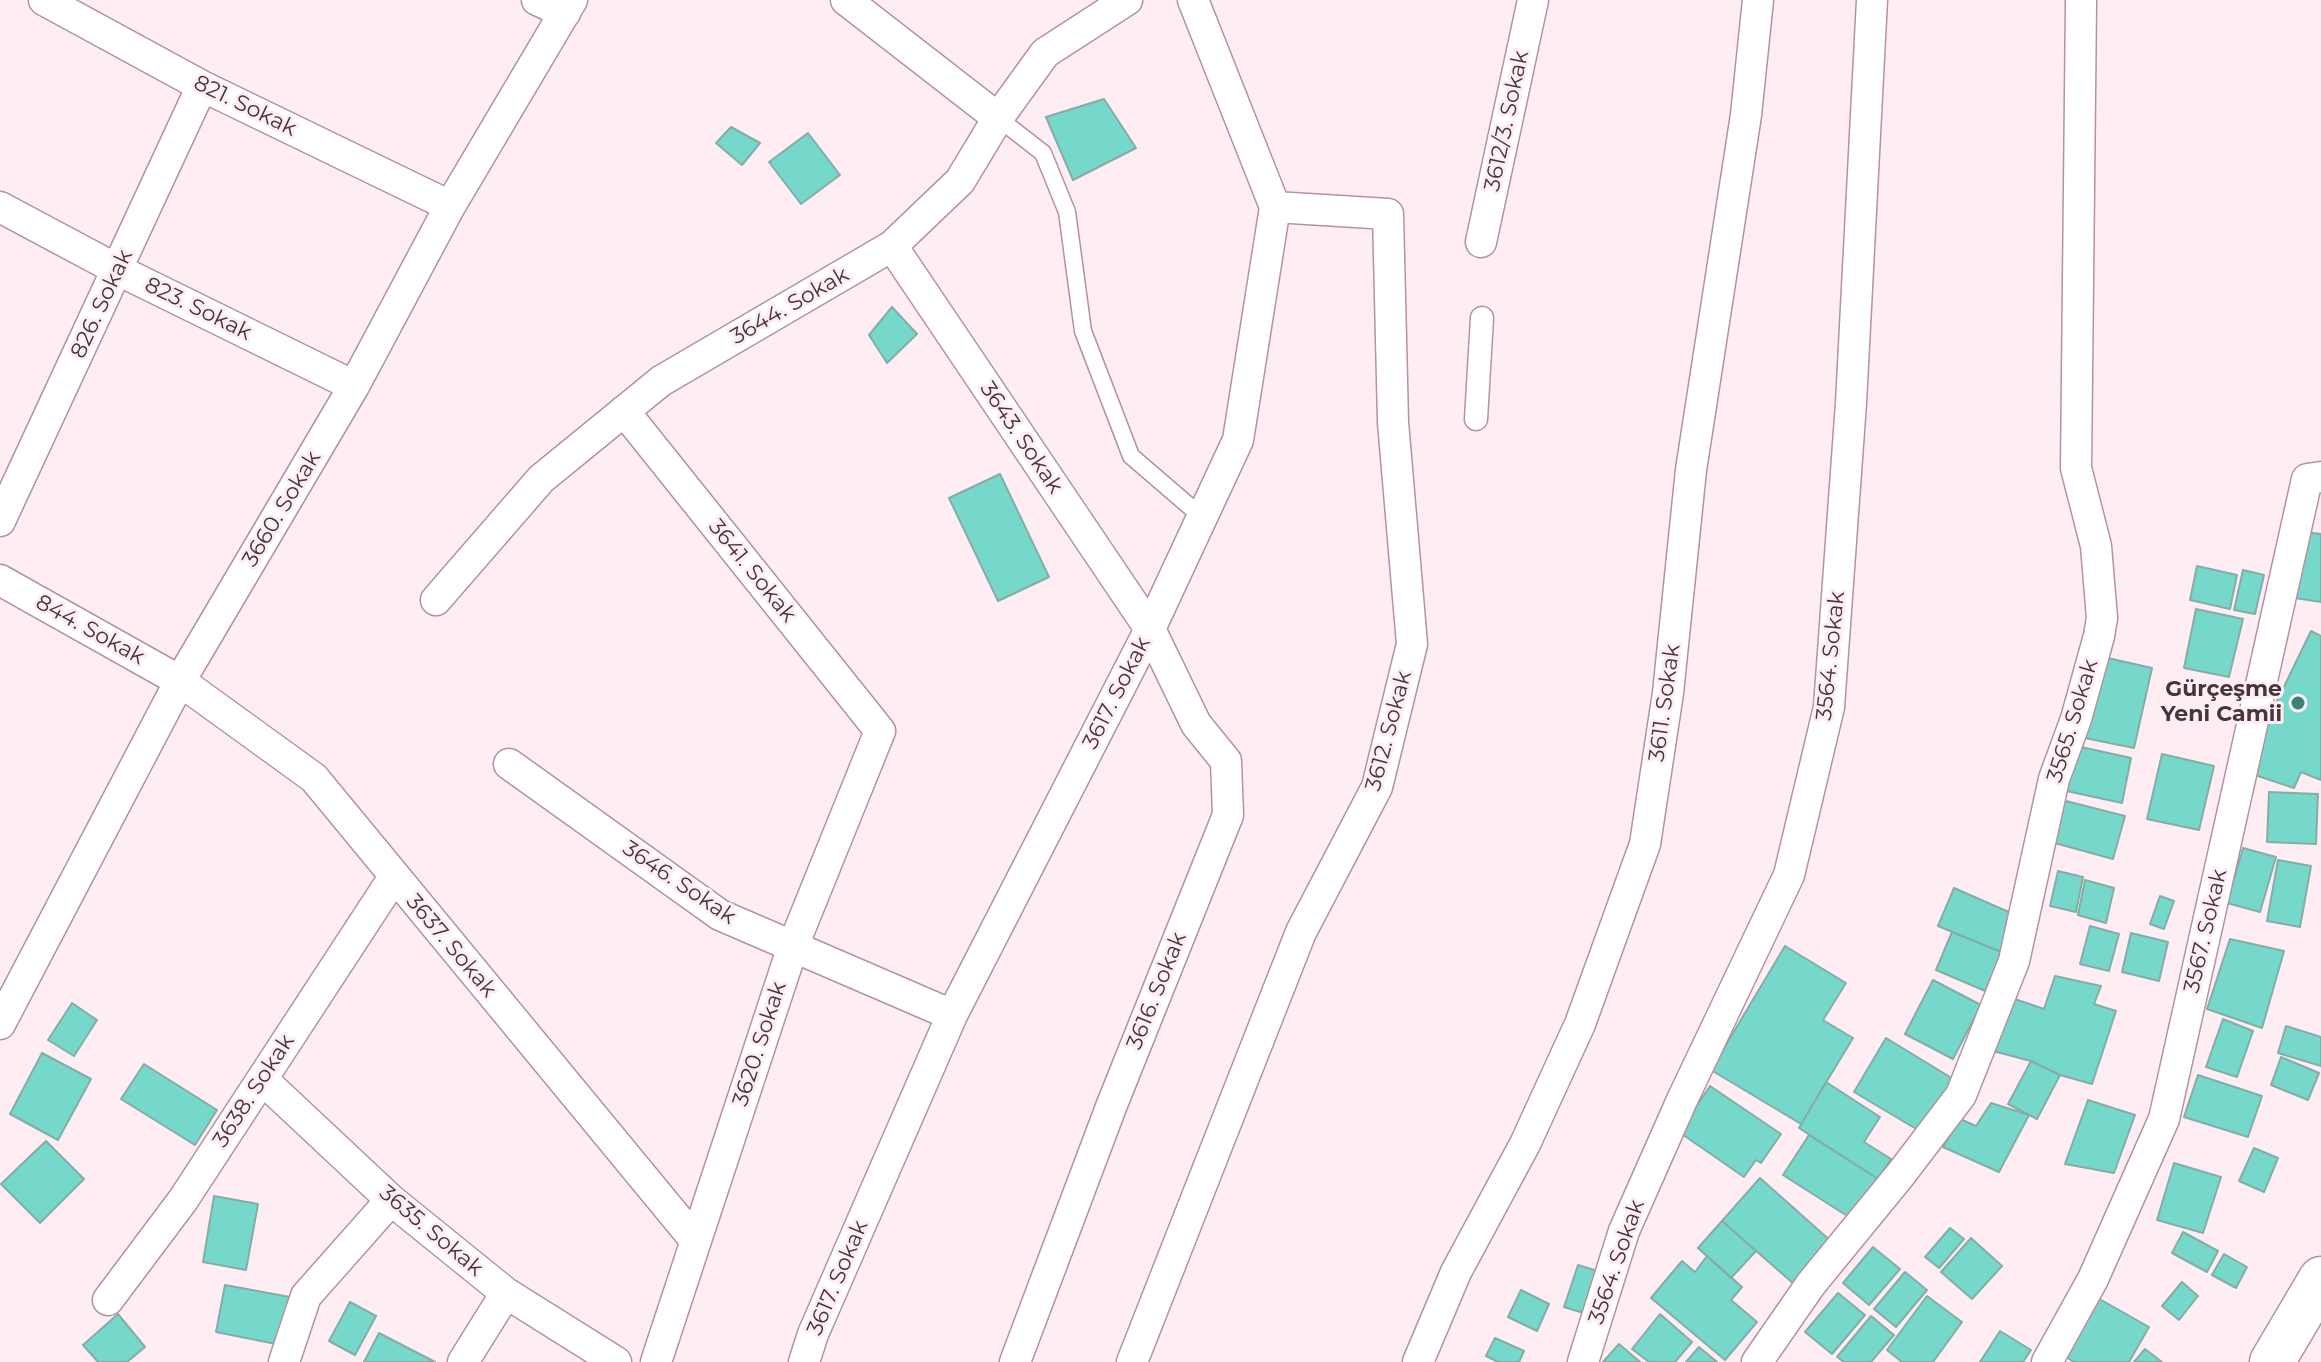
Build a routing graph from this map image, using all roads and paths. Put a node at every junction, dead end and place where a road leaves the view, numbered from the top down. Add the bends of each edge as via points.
1 (44, 0) edge
2 (537, 0) edge
3 (846, 0) edge
4 (1127, 0) edge
5 (1193, 0) edge
6 (1533, 0) edge
7 (1758, 0) edge
8 (1872, 0) edge
9 (2081, 0) edge
10 (569, 7) edge
11 (202, 86) junction
12 (998, 118) junction
13 (450, 206) junction
14 (0, 207) edge
15 (1275, 207) junction
16 (1481, 242) dead end
17 (892, 246) junction
18 (118, 270) junction
19 (1482, 318) dead end
20 (354, 386) junction
21 (624, 411) junction
22 (1476, 419) dead end
23 (2314, 478) edge
24 (1202, 517) junction
25 (0, 521) edge
26 (0, 580) edge
27 (436, 600) dead end
28 (1150, 629) junction
29 (180, 681) junction
30 (880, 731) joint
31 (509, 764) dead end
32 (394, 877) junction
33 (793, 946) junction
34 (952, 1015) junction
35 (0, 1024) edge
36 (262, 1079) junction
37 (391, 1200) junction
38 (695, 1240) junction
39 (2321, 1279) edge
40 (506, 1293) junction
41 (108, 1300) dead end
42 (284, 1362) edge
43 (463, 1362) edge
44 (616, 1362) edge
45 (656, 1362) edge
46 (804, 1362) edge
47 (1015, 1362) edge
48 (1132, 1362) edge
49 (1418, 1362) edge
50 (1583, 1362) edge
51 (1757, 1362) edge
52 (2047, 1362) edge
53 (2272, 1362) edge

1 - 11 street, 821. Sokak
2 - 10 street
3 - 12 street
4 - 12 street, 3644. Sokak via 1045,53
5 - 15 street
6 - 16 street, 3612/3. Sokak
7 - 49 street, 3611. Sokak via 1746,115 1691,470 1668,693 1645,844 1580,1024 1525,1144 1456,1272
8 - 50 street, 3564. Sokak via 1829,707 1789,875 1624,1231
9 - 51 street, 3565. Sokak via 2076,468 2096,546 2099,636 2054,779 2014,961 1961,1095 1811,1284
10 - 13 street, 3660. Sokak
11 - 13 street, 821. Sokak
11 - 18 street, 826. Sokak
12 - 17 street, 3644. Sokak via 960,181
12 - 24 lane via 1043,153 1067,212 1083,331 1131,456
13 - 20 street, 3660. Sokak
14 - 18 street, 823. Sokak
15 - 24 street, 3617. Sokak via 1238,440
15 - 48 street, 3612. Sokak via 1388,214 1393,422 1412,644 1377,787 1301,932
17 - 21 street, 3644. Sokak via 661,381
17 - 28 street, 3643. Sokak
18 - 20 street, 823. Sokak
18 - 25 street, 826. Sokak
19 - 22 street
20 - 29 street, 3660. Sokak
21 - 27 street, 3644. Sokak via 541,479
21 - 30 street, 3641. Sokak
23 - 52 street, 3567. Sokak via 2164,1119 2093,1279
24 - 28 street, 3617. Sokak
26 - 29 street, 844. Sokak
28 - 34 street, 3617. Sokak
28 - 47 street, 3616. Sokak via 1196,724 1226,761 1228,815
29 - 32 street, 3637. Sokak via 314,778
29 - 35 street, 3660. Sokak
30 - 33 street, 3620. Sokak
31 - 33 street, 3646. Sokak via 720,915
32 - 36 street, 3638. Sokak
32 - 38 street, 3637. Sokak
33 - 34 street, 3646. Sokak
33 - 38 street, 3620. Sokak
34 - 46 street, 3617. Sokak
36 - 37 street, 3635. Sokak
36 - 41 street, 3638. Sokak via 183,1200
37 - 40 street, 3635. Sokak
37 - 42 street via 306,1296
38 - 45 street, 3620. Sokak
39 - 53 main road
40 - 43 street
40 - 44 street, 3635. Sokak

